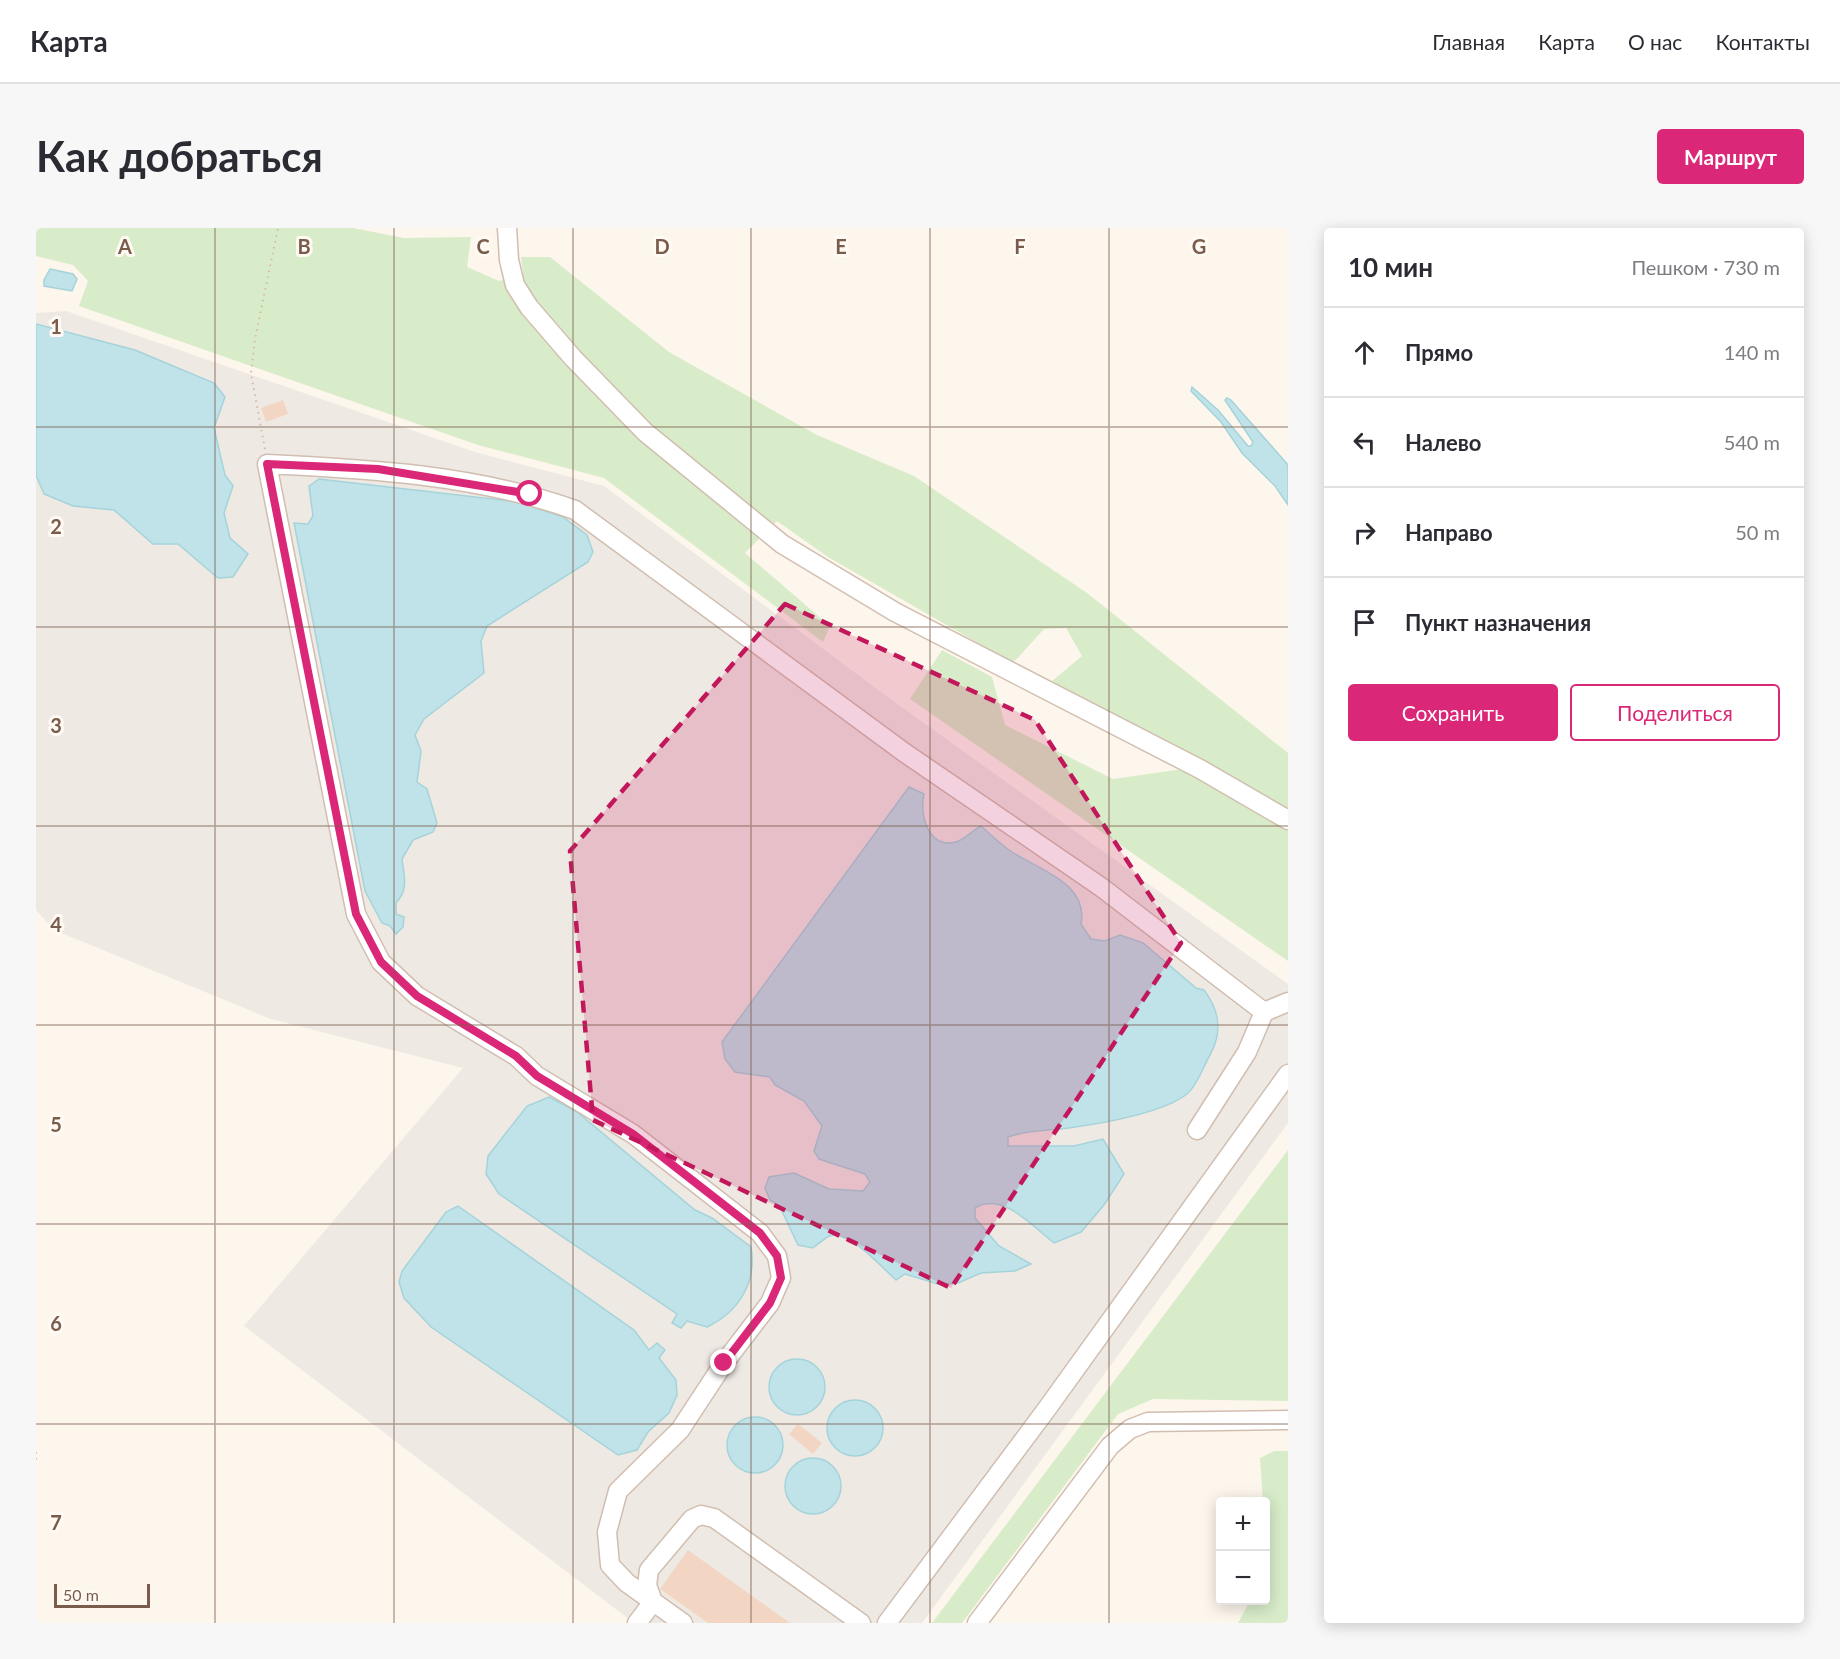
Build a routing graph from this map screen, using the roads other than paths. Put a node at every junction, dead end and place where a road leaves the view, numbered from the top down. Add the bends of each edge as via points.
1 (507, 228) edge
2 (1288, 820) edge
3 (1288, 1002) edge
4 (1264, 1012) junction
5 (1288, 1074) edge
6 (1197, 1130) dead end
7 (1288, 1420) edge
8 (653, 1602) junction
9 (637, 1623) edge
10 (683, 1623) edge
11 (861, 1623) edge
12 (887, 1623) edge
13 (977, 1623) edge

1 - 2 street via 515,285 573,358 645,432 782,544 895,612 1200,770
3 - 4 street
4 - 6 street via 1247,1052
4 - 8 street via 1101,887 904,753 575,510 530,494 378,469 267,464 356,914 381,962 417,996 633,1134 760,1233 777,1256 781,1278 770,1303 680,1430 618,1491 607,1532 610,1565
5 - 12 street
7 - 13 street via 1148,1422 1130,1429 1110,1446
8 - 9 street
8 - 10 street
8 - 11 street via 647,1585 649,1570 692,1519 701,1515 714,1518

